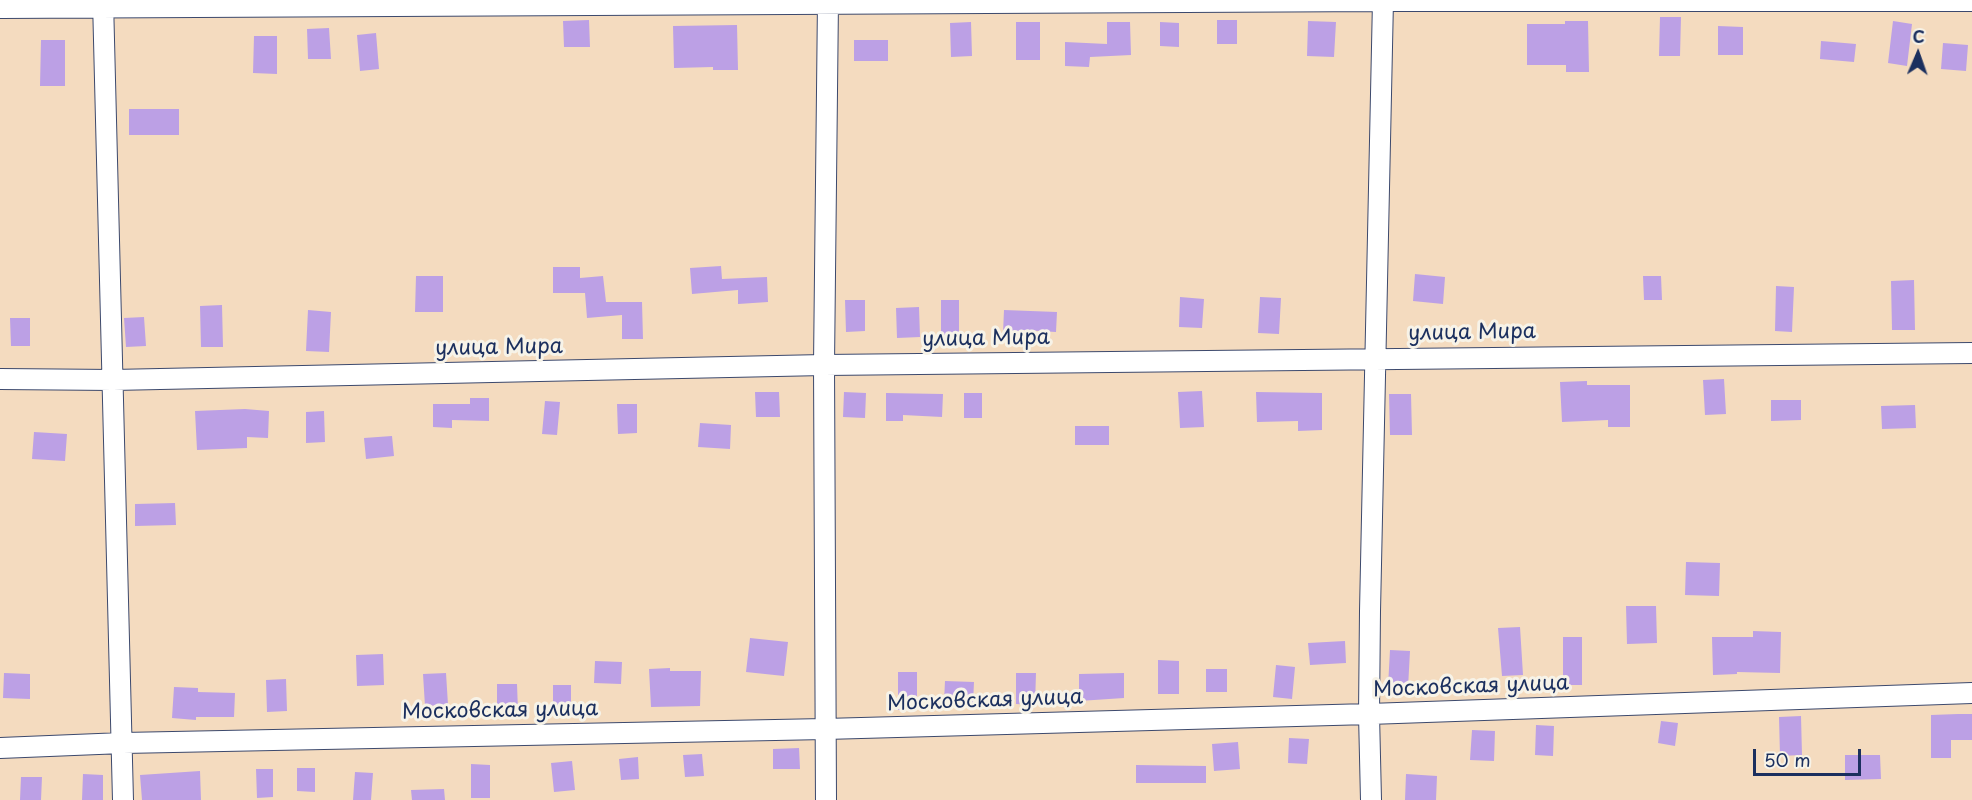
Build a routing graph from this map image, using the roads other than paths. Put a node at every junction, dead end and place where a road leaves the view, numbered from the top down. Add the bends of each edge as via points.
1 (1383, 0) edge
2 (1972, 1) edge
3 (828, 2) edge
4 (103, 3) edge
5 (0, 8) edge
6 (1972, 353) edge
7 (1375, 358) junction
8 (824, 364) junction
9 (0, 379) edge
10 (113, 380) junction
11 (1972, 693) edge
12 (1369, 714) junction
13 (825, 729) junction
14 (123, 743) junction
15 (0, 748) edge
16 (123, 800) edge
17 (826, 800) edge
18 (1371, 800) edge

1 - 2 street
1 - 3 street
1 - 7 street
3 - 4 street
3 - 8 street
4 - 5 street
4 - 10 street
6 - 7 street, улица Мира
7 - 8 street, улица Мира
7 - 12 street
8 - 10 street, улица Мира
8 - 13 street
9 - 10 street, улица Мира
10 - 14 street
11 - 12 street, Московская улица
12 - 13 street, Московская улица
12 - 18 street
13 - 14 street, Московская улица
13 - 17 street
14 - 15 street, Московская улица
14 - 16 street

